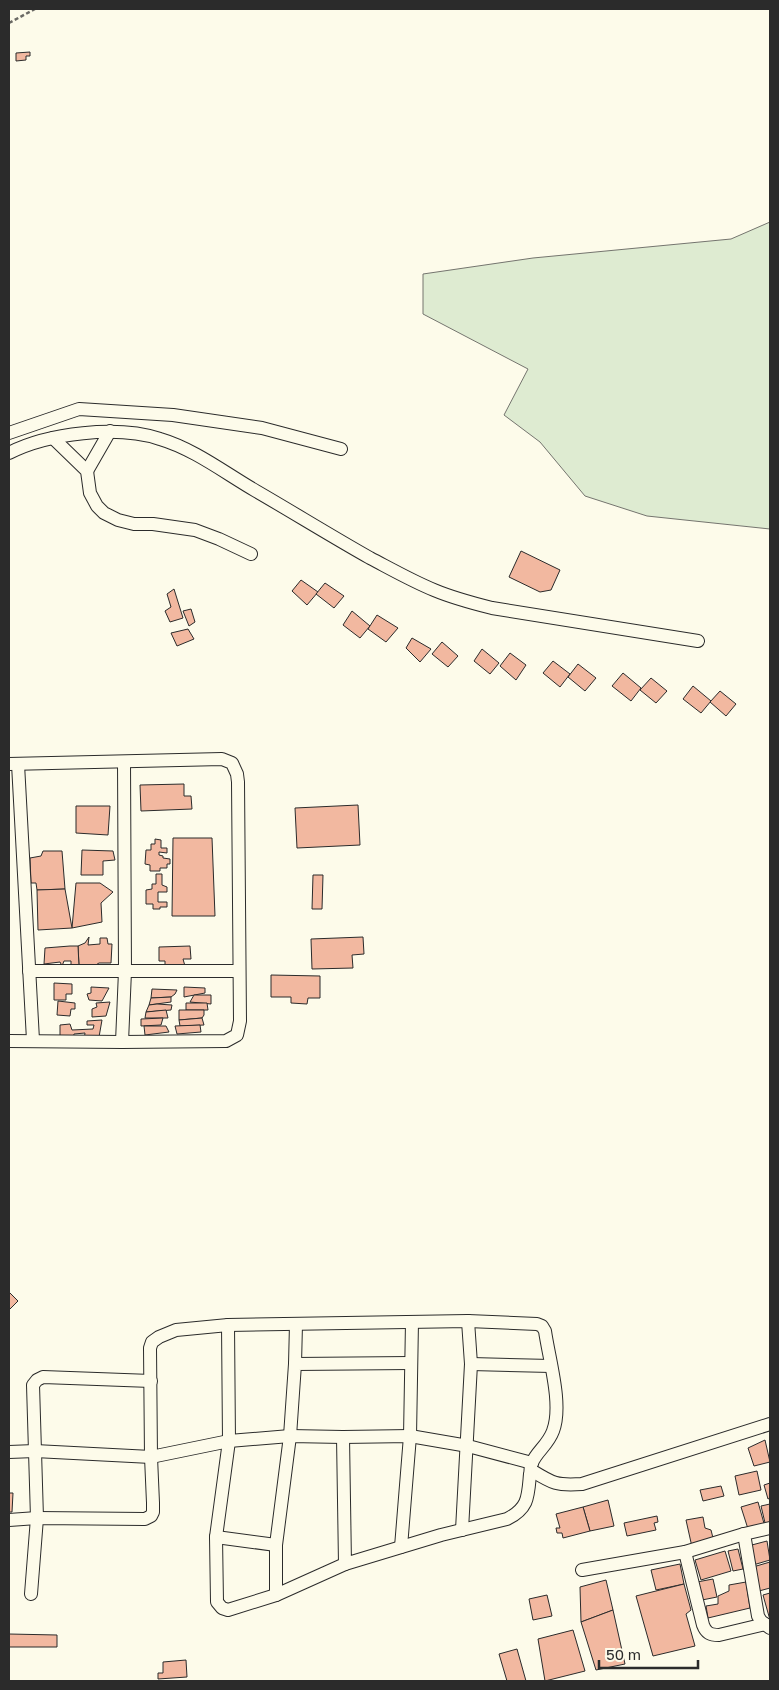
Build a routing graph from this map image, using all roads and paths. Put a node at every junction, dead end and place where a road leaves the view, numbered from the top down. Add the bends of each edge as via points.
1 (35, 9) edge
2 (9, 23) edge
3 (110, 431) junction
4 (9, 434) edge
5 (53, 438) junction
6 (341, 449) dead end
7 (9, 453) edge
8 (87, 471) junction
9 (250, 554) dead end
10 (698, 641) dead end
11 (124, 762) junction
12 (13, 764) edge
13 (29, 971) junction
14 (124, 971) junction
15 (239, 971) junction
16 (33, 1040) junction
17 (9, 1041) edge
18 (122, 1042) junction
19 (468, 1321) junction
20 (412, 1322) junction
21 (296, 1324) junction
22 (228, 1325) junction
23 (410, 1363) junction
24 (295, 1364) junction
25 (471, 1364) junction
26 (551, 1366) junction
27 (151, 1381) junction
28 (769, 1429) edge
29 (290, 1436) junction
30 (410, 1436) junction
31 (343, 1437) junction
32 (229, 1441) junction
33 (468, 1446) junction
34 (9, 1452) edge
35 (35, 1452) junction
36 (151, 1456) junction
37 (531, 1466) junction
38 (37, 1518) junction
39 (9, 1520) edge
40 (770, 1528) edge
41 (462, 1530) junction
42 (744, 1534) junction
43 (216, 1537) junction
44 (276, 1545) junction
45 (401, 1547) junction
46 (685, 1552) junction
47 (345, 1564) junction
48 (582, 1570) dead end
49 (32, 1594) dead end
50 (276, 1595) junction
51 (767, 1626) edge

1 - 2 path
3 - 5 street
3 - 8 street
3 - 10 street via 160,438 183,448 365,555 450,596 492,608
4 - 6 street via 79,409 173,415 262,428
5 - 7 street
5 - 8 street
8 - 9 street via 90,493 104,513 134,524 195,530
11 - 12 street
11 - 14 street
11 - 15 street via 222,759 235,768 238,782
12 - 13 street
13 - 14 street
13 - 16 street
14 - 15 street
14 - 18 street
15 - 18 street via 240,1029 232,1039
16 - 17 street
16 - 18 street
19 - 20 street
19 - 25 street
19 - 26 street via 542,1326 546,1331
20 - 21 street
20 - 23 street
21 - 22 street
21 - 24 street
22 - 27 street via 176,1330 152,1342
22 - 32 street
23 - 24 street
23 - 30 street
24 - 29 street
25 - 26 street
25 - 33 street
26 - 37 street via 556,1416 554,1429
27 - 35 street via 43,1377 37,1380 33,1385
27 - 36 street
28 - 37 street via 582,1484 564,1486 552,1483
29 - 31 street
29 - 32 street
29 - 44 street
30 - 31 street
30 - 33 street
30 - 45 street
31 - 47 street
32 - 36 street
32 - 43 street
33 - 37 street
33 - 41 street
34 - 35 street
35 - 36 street
35 - 38 street
36 - 38 street via 151,1516 145,1519
37 - 41 street via 525,1505 517,1514
38 - 39 street
38 - 49 street
40 - 42 street
41 - 45 street
42 - 46 street
42 - 51 street via 758,1616
43 - 44 street
43 - 50 street via 217,1602 222,1608 228,1610
44 - 50 street
45 - 47 street
46 - 48 street
46 - 51 street via 703,1625 708,1633 719,1635
47 - 50 street

